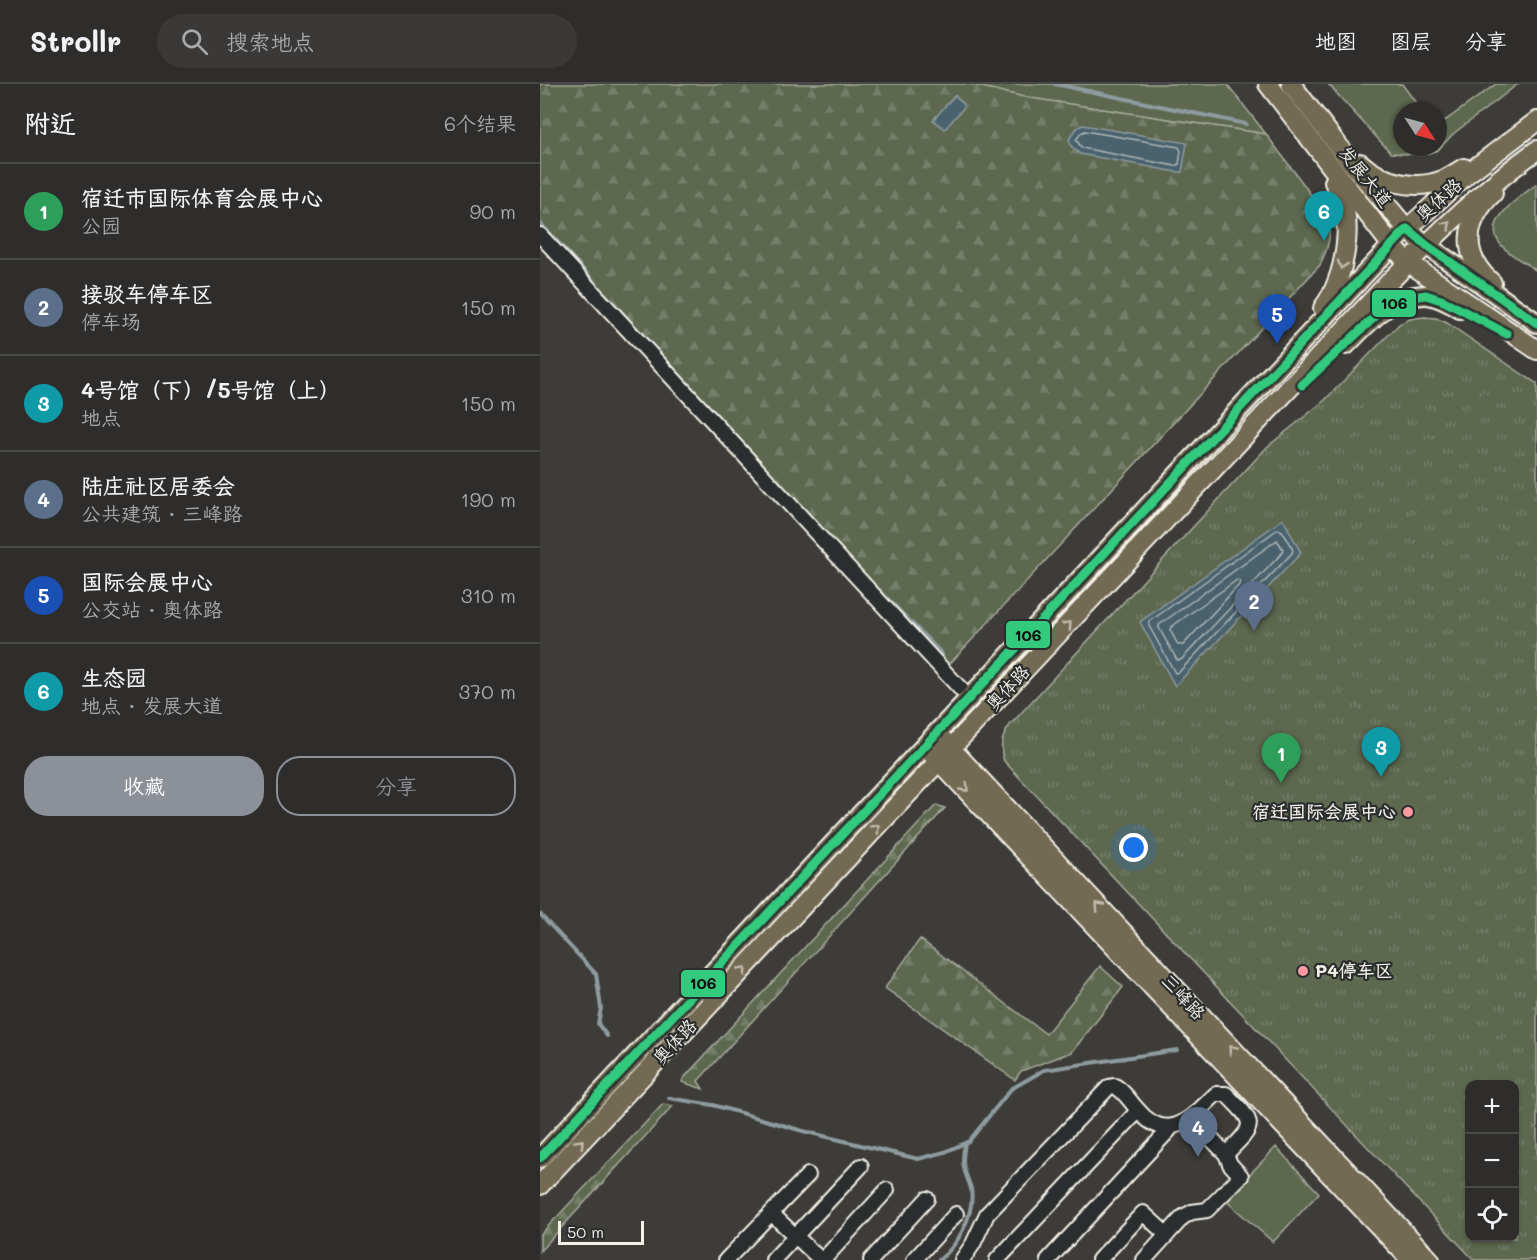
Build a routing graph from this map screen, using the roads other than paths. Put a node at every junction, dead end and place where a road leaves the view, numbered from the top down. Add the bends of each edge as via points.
1 (1267, 84) edge
2 (1292, 84) edge
3 (1533, 124) edge
4 (1537, 151) edge
5 (1407, 229) junction
6 (540, 235) edge
7 (1426, 245) junction
8 (1392, 246) junction
9 (1409, 262) junction
10 (1537, 322) edge
11 (1537, 350) edge
12 (1245, 403) junction
13 (1261, 419) junction
14 (969, 698) junction
15 (930, 739) junction
16 (945, 755) junction
17 (1250, 1077) junction
18 (1233, 1101) junction
19 (1138, 1111) junction
20 (1191, 1118) junction
21 (1170, 1129) junction
22 (1226, 1154) junction
23 (540, 1158) edge
24 (861, 1166) dead end
25 (808, 1175) dead end
26 (540, 1185) edge
27 (887, 1190) dead end
28 (927, 1199) dead end
29 (772, 1214) junction
30 (956, 1214) dead end
31 (1167, 1235) junction
32 (795, 1236) junction
33 (726, 1260) edge
34 (773, 1260) edge
35 (822, 1260) edge
36 (871, 1260) edge
37 (914, 1260) edge
38 (962, 1260) edge
39 (997, 1260) edge
40 (1048, 1260) edge
41 (1099, 1260) edge
42 (1144, 1260) edge
43 (1411, 1260) edge
44 (1430, 1260) edge

1 - 8 main road, 发展大道
1 -> 12 main road via 1339,189 1345,210 1345,256 1326,305
2 - 3 main road via 1362,165 1398,183 1422,185 1444,179
2 - 5 main road, 发展大道
3 - 5 main road, 奥体路 via 1467,174
7 -> 4 main road, 奥体路 via 1463,209
4 - 10 main road via 1489,198 1476,215 1468,241 1476,265
5 - 7 main road, 发展大道
5 - 8 main road, 奥体路
6 - 14 street
7 - 9 main road, 奥体路
7 - 10 main road, 发展大道
8 - 9 main road, 发展大道
8 - 12 main road, 奥体路
9 - 11 main road, 发展大道
9 - 13 main road, 奥体路
11 - 13 main road via 1444,301 1426,295 1401,299 1381,311
12 - 14 main road, 奥体路
16 -> 13 main road, 奥体路
14 - 15 main road, 奥体路
15 - 16 main road, 三峰路
15 - 23 main road, 奥体路
16 - 17 main road, 三峰路
26 -> 16 main road, 奥体路
17 - 18 street
17 - 43 main road, 三峰路
17 - 44 main road, 三峰路
18 - 20 street via 1226,1094 1216,1094
18 - 22 street via 1246,1116 1249,1128
19 - 21 street via 1160,1128
19 - 38 street via 1123,1090 1108,1087 987,1214
19 - 39 street
20 - 21 street
20 - 22 street
21 - 40 street
22 - 31 street via 1241,1176 1207,1210 1187,1214
24 - 32 street
25 - 29 street
27 - 35 street
28 - 36 street
29 - 32 street
29 - 33 street
30 - 37 street
31 - 41 street via 1143,1213
31 - 42 street
32 - 34 street
32 - 35 street

